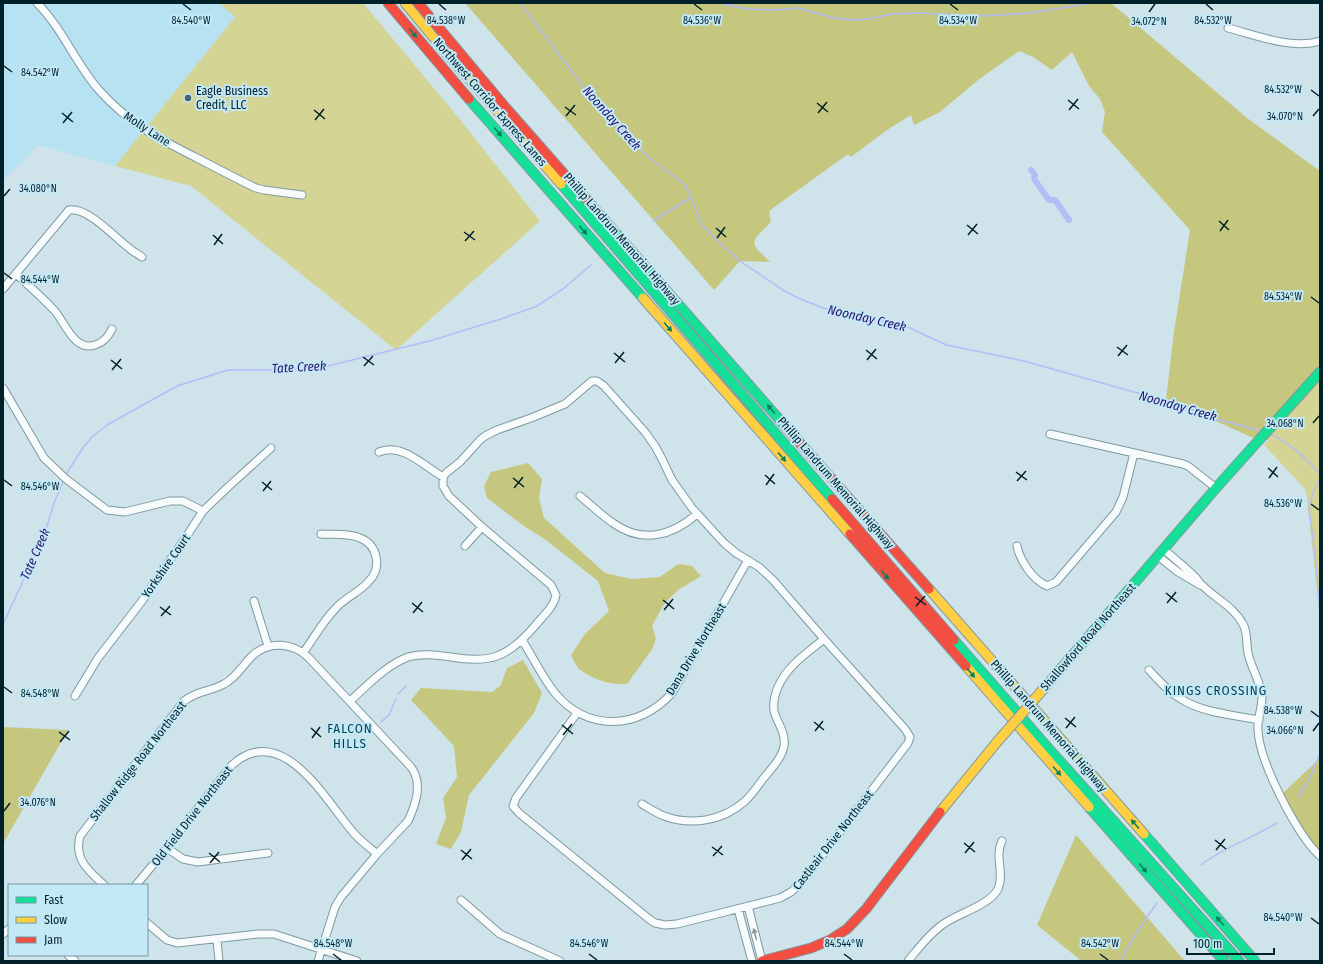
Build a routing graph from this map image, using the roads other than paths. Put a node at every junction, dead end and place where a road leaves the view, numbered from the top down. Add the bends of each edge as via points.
1 (37, 3) edge
2 (388, 3) edge
3 (405, 3) edge
4 (418, 3) edge
5 (1228, 28) dead end
6 (1320, 41) edge
7 (302, 195) dead end
8 (142, 257) dead end
9 (16, 274) junction
10 (3, 289) edge
11 (112, 329) dead end
12 (1320, 372) edge
13 (3, 388) edge
14 (1050, 434) dead end
15 (272, 448) dead end
16 (379, 452) dead end
17 (1134, 453) junction
18 (443, 477) junction
19 (1216, 488) junction
20 (580, 496) dead end
21 (203, 511) junction
22 (697, 514) junction
23 (482, 527) junction
24 (321, 534) dead end
25 (465, 546) dead end
26 (1017, 546) dead end
27 (1161, 552) junction
28 (748, 560) junction
29 (907, 565) junction
30 (564, 594) dead end
31 (556, 595) junction
32 (254, 602) dead end
33 (824, 639) junction
34 (522, 640) junction
35 (268, 646) junction
36 (304, 653) junction
37 (1149, 670) dead end
38 (75, 696) dead end
39 (350, 701) junction
40 (577, 713) junction
41 (1259, 720) junction
42 (642, 804) dead end
43 (1002, 841) dead end
44 (167, 848) junction
45 (268, 853) dead end
46 (377, 854) junction
47 (1320, 856) edge
48 (103, 884) edge
49 (137, 884) edge
50 (460, 900) dead end
51 (748, 906) junction
52 (738, 909) junction
53 (1199, 915) junction
54 (148, 924) edge
55 (217, 940) junction
56 (322, 949) junction
57 (219, 961) edge
58 (318, 961) edge
59 (357, 961) edge
60 (560, 961) edge
61 (752, 961) edge
62 (762, 961) edge
63 (908, 961) edge
64 (1224, 961) edge
65 (1239, 961) edge
66 (1256, 961) edge

1 - 7 street, Molly Lane via 97,88 118,110 142,128 168,144 256,188
2 -> 64 main road, Phillip Landrum Memorial Highway via 557,200
3 - 53 main road, Northwest Corridor Express Lanes via 880,556
29 -> 4 main road, Phillip Landrum Memorial Highway via 506,108
5 - 6 street via 1290,44
8 - 9 street via 86,213 75,209 69,210
9 - 10 street
9 - 11 street via 55,310 69,333 82,345 92,346 103,342
12 - 19 main road, Shallowford Road Northeast
13 - 21 street via 44,458 66,479 107,510 125,512 183,501
14 - 17 street
15 - 21 street, Yorkshire Court
16 - 18 street via 398,450
17 - 19 street via 1188,466
17 - 26 street via 1123,497 1116,512 1048,590 1022,561
18 - 22 street, Castleair Drive Northeast via 485,436 559,407 597,377 648,437 672,480
18 - 23 street via 446,492
19 - 27 main road, Shallowford Road Northeast
20 - 22 street via 613,524 641,535 664,533 682,525
21 - 38 street, Yorkshire Court via 146,595 98,658
22 - 28 street, Castleair Drive Northeast via 724,543
23 - 25 street
23 - 31 street via 551,585
24 - 36 street via 355,536 365,541 374,551 377,559 376,570 369,582 336,608
27 - 41 street via 1178,572 1202,586 1236,613 1246,630 1248,653 1262,696
27 - 62 main road, Shallowford Road Northeast, bridge via 969,775 866,909 849,927 838,936 816,946
28 - 33 street, Castleair Drive Northeast via 773,580
28 - 40 street, Dana Drive Northeast via 685,673 664,702 638,718 622,721 602,721
29 - 53 main road via 1008,691 1111,808
66 -> 29 main road, Phillip Landrum Memorial Highway
30 - 31 street
31 - 34 street via 553,605
32 - 35 street
33 - 42 street via 792,666 782,680 774,709 784,738 782,754 744,802 724,815 693,821 677,820
33 - 51 street, Castleair Drive Northeast via 913,738 796,889 786,896
34 - 39 street via 508,651 490,658 469,659 432,655 409,657 382,672
34 - 40 street, Dana Drive Northeast via 554,693
35 - 36 street via 286,645
35 - 48 street, Shallow Ridge Road Northeast via 255,653 225,684 197,692 184,701 83,831 78,848 81,860
36 - 39 street
37 - 41 street via 1173,693 1190,704
39 - 46 street via 411,767 417,782 416,801 408,821
40 - 52 street, Castleair Drive Northeast via 510,806 655,923 670,926
41 - 47 street via 1261,749 1276,787 1300,832
43 - 63 street via 998,851 1000,884 992,896 936,929
44 - 45 street via 183,859 198,862
44 - 46 street, Old Field Drive Northeast via 231,766 254,752 266,752 283,756 303,771 354,833
44 - 49 street, Old Field Drive Northeast
46 - 56 street via 335,907
50 - 60 street via 500,934
51 - 52 street, Castleair Drive Northeast
62 -> 51 street
52 - 61 street
53 - 65 main road, Northwest Corridor Express Lanes
54 - 55 street via 172,942
55 - 56 street via 266,934
55 - 57 street
56 - 58 street
56 - 59 street

